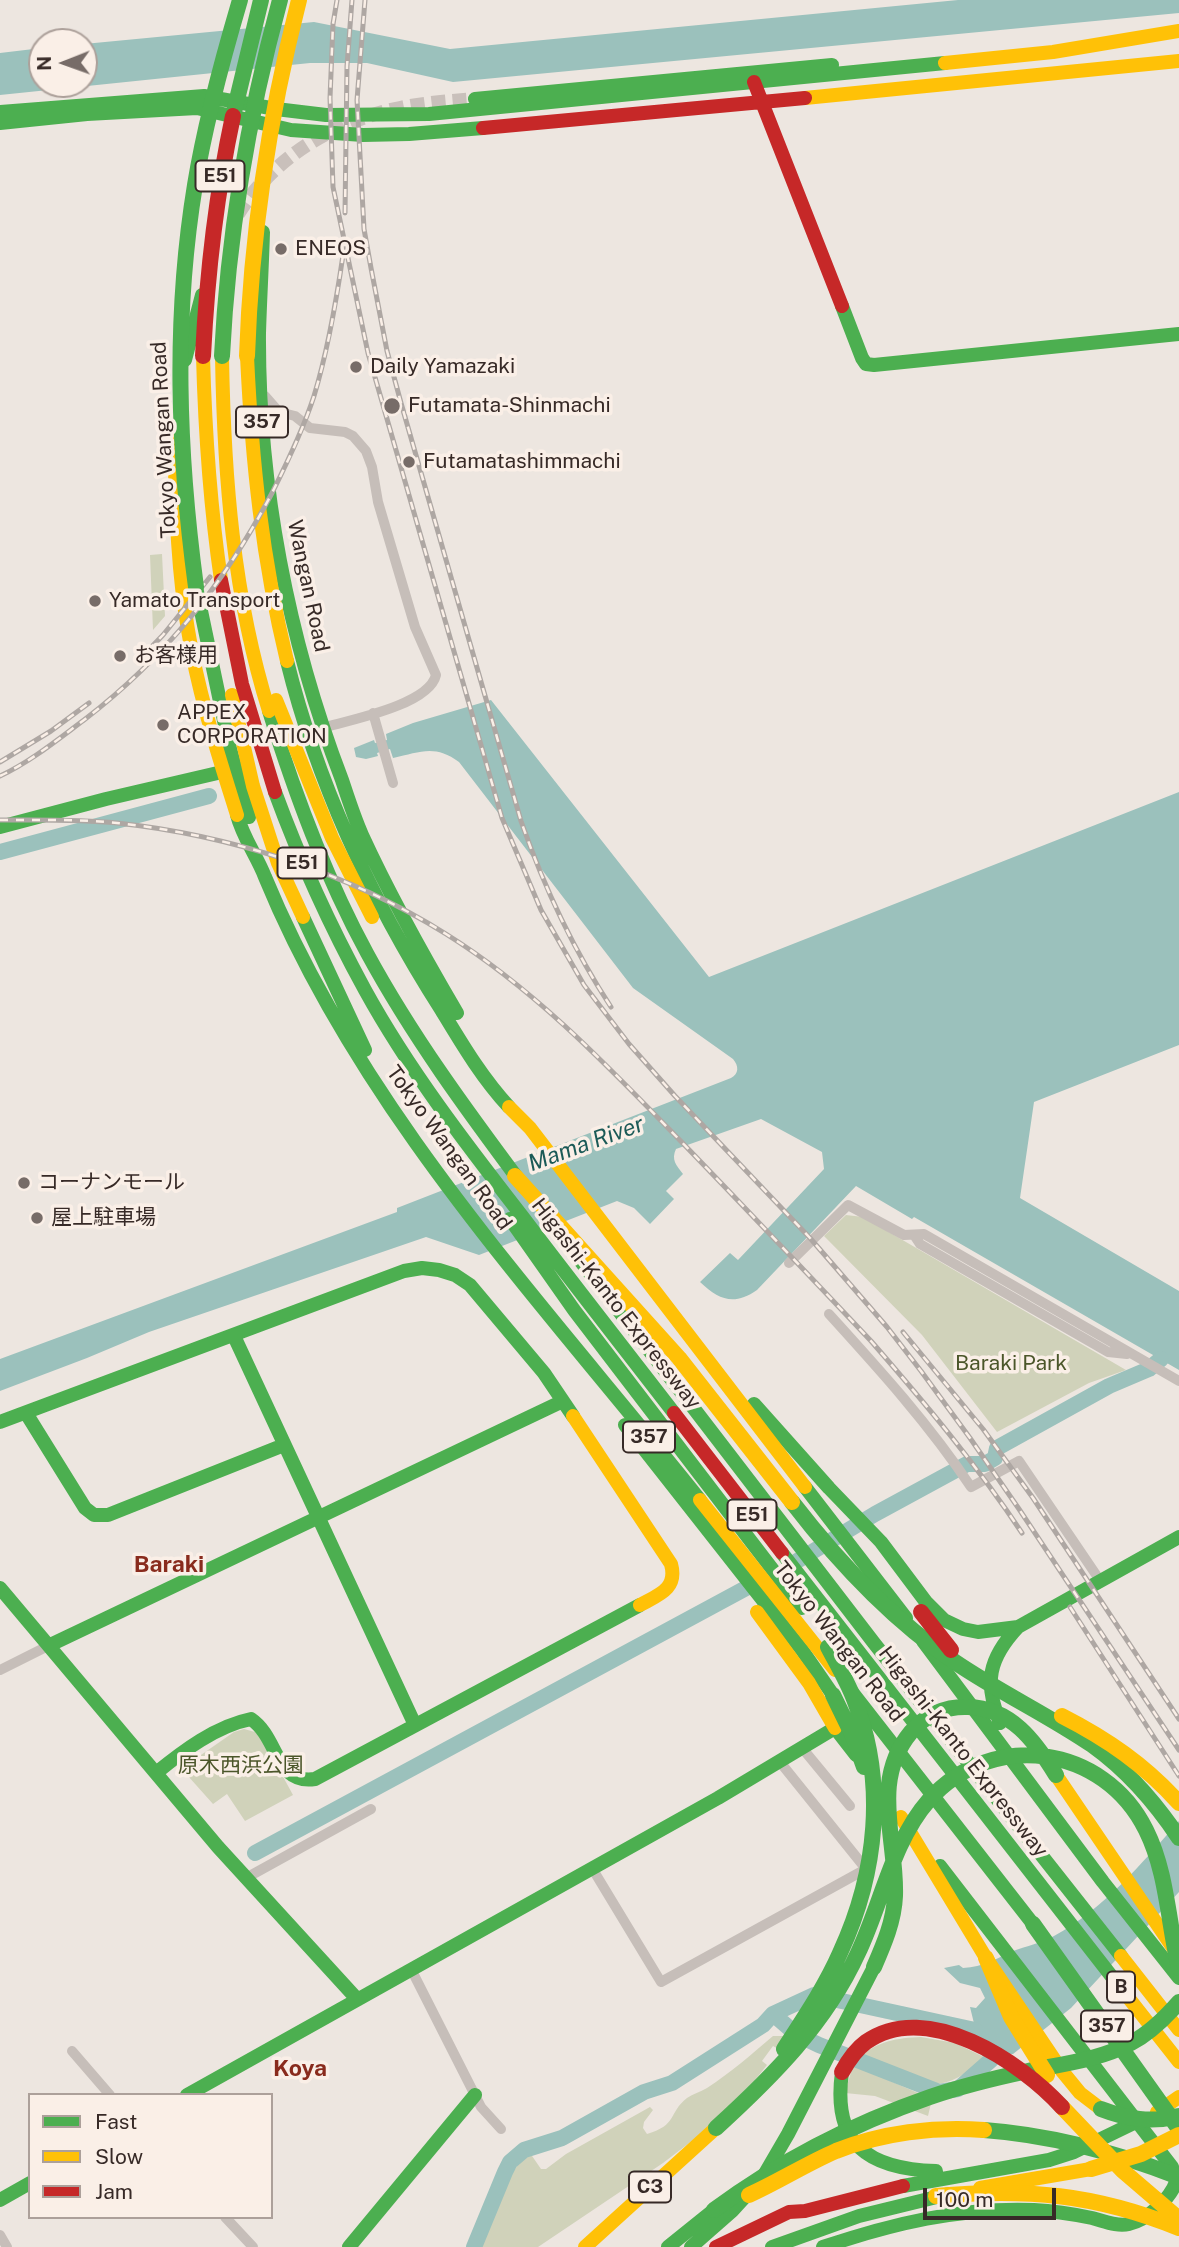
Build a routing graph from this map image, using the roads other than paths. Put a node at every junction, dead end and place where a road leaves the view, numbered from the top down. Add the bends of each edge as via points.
1 (280, 0) edge
2 (298, 0) edge
3 (249, 2) edge
4 (1179, 31) edge
5 (1179, 61) edge
6 (909, 67) junction
7 (754, 82) junction
8 (660, 91) junction
9 (761, 102) junction
10 (477, 104) junction
11 (219, 106) junction
12 (276, 109) junction
13 (0, 112) edge
14 (663, 112) junction
15 (0, 122) edge
16 (274, 127) junction
17 (487, 127) junction
18 (238, 214) tunnel mouth
19 (1179, 334) edge
20 (260, 386) junction
21 (174, 423) junction
22 (220, 585) junction
23 (250, 635) junction
24 (373, 713) junction
25 (322, 728) junction
26 (221, 768) junction
27 (393, 783) dead end
28 (43, 811) junction
29 (0, 818) edge
30 (0, 827) edge
31 (260, 864) junction
32 (442, 1013) junction
33 (497, 1082) junction
34 (382, 1093) junction
35 (446, 1115) junction
36 (515, 1176) junction
37 (789, 1263) dead end
38 (509, 1267) junction
39 (828, 1314) dead end
40 (686, 1333) junction
41 (234, 1336) junction
42 (1179, 1381) edge
43 (563, 1401) junction
44 (26, 1413) junction
45 (0, 1422) edge
46 (284, 1445) junction
47 (318, 1517) junction
48 (1179, 1537) edge
49 (884, 1552) junction
50 (1101, 1582) junction
51 (0, 1588) edge
52 (777, 1617) junction
53 (1018, 1627) junction
54 (50, 1645) junction
55 (0, 1670) edge
56 (415, 1725) junction
57 (835, 1728) junction
58 (803, 1749) junction
59 (780, 1762) junction
60 (156, 1773) junction
61 (1179, 1803) edge
62 (850, 1806) dead end
63 (371, 1809) dead end
64 (901, 1817) junction
65 (1179, 1838) edge
66 (592, 1868) junction
67 (246, 1878) junction
68 (1103, 1882) junction
69 (1077, 1900) joint
70 (1062, 1912) joint
71 (1179, 1956) edge
72 (986, 1958) junction
73 (874, 1967) junction
74 (1179, 1968) edge
75 (411, 1969) junction
76 (1179, 1978) edge
77 (356, 1999) junction
78 (1179, 2002) edge
79 (1179, 2030) edge
80 (72, 2051) dead end
81 (1179, 2062) edge
82 (108, 2093) edge
83 (191, 2093) edge
84 (475, 2095) junction
85 (1179, 2096) edge
86 (1179, 2116) edge
87 (1136, 2122) junction
88 (716, 2128) junction
89 (501, 2129) dead end
90 (1179, 2129) edge
91 (1179, 2135) edge
92 (1111, 2158) junction
93 (970, 2175) junction
94 (1178, 2181) edge
95 (28, 2184) edge
96 (936, 2196) junction
97 (0, 2200) edge
98 (714, 2210) junction
99 (805, 2211) junction
100 (227, 2219) edge
101 (1179, 2219) edge
102 (822, 2227) junction
103 (1179, 2228) edge
104 (0, 2235) edge
105 (7, 2247) edge
106 (253, 2247) edge
107 (349, 2247) edge
108 (585, 2247) edge
109 (668, 2247) edge
110 (691, 2247) edge
111 (716, 2247) edge
112 (734, 2247) edge
113 (772, 2247) edge
114 (789, 2247) edge
115 (824, 2247) edge

1 - 23 main road, Higashi-Kanto Expressway / E51, bridge via 241,166 225,290 224,443 239,581
2 - 12 main road, Wangan Road / 357, bridge
2 - 32 main road, 357, bridge via 271,118 253,240 247,356 250,440 263,557 290,679 319,769 378,905
3 - 11 main road, 357
3 - 22 main road, Higashi-Kanto Expressway / E51, bridge via 205,300 204,443
3 - 31 main road, Tokyo Wangan Road / 357, bridge via 215,93 200,159 188,234 179,357 186,514 197,587 230,749
4 - 6 main road via 1054,52
5 - 9 main road
6 - 7 main road
6 - 10 main road via 863,63 795,68
7 - 8 main road
7 - 9 main road
8 - 10 main road
8 - 14 main road
9 - 14 main road
9 - 19 main road via 866,364
10 - 12 main road via 379,116
10 - 17 main road
11 - 12 main road
11 - 13 main road via 204,96
11 - 15 main road
11 - 16 main road
11 - 21 main road, 357 via 186,284
12 - 16 main road, Wangan Road / 357
14 - 17 main road
16 - 17 main road via 363,135
16 - 20 main road, Wangan Road / 357 via 261,267
18 - 21 main road via 200,299
20 - 24 street via 279,412 295,416 310,428 353,436 372,467 415,627 436,675 432,687 421,696
20 - 25 main road, Wangan Road / 357 via 277,549 292,624
21 - 26 main road, 357 via 183,599 197,680
22 - 34 main road via 226,661 263,819 285,880
22 - 35 main road, Higashi-Kanto Expressway / E51 via 250,719 298,854 360,981
23 - 32 main road via 346,869 408,973
23 - 36 main road, Higashi-Kanto Expressway / E51 via 280,750 330,878 399,1009
24 - 25 street
24 - 27 street
25 - 33 main road, Wangan Road / 357 via 356,819 402,919
26 - 28 main road
26 - 31 main road, 357 via 242,833
28 - 29 main road
28 - 30 main road
31 - 34 main road, Tokyo Wangan Road / 357 via 315,984
32 - 33 main road, 357
33 - 40 main road, 357
34 - 38 main road, Tokyo Wangan Road / 357
35 - 70 main road, Higashi-Kanto Expressway / E51, bridge
35 - 88 main road, bridge via 539,1261 828,1647 866,1731 875,1823 862,1895 849,1934 806,2017 765,2074
36 - 65 main road, bridge via 679,1358 858,1581 955,1662 1091,1745 1125,1771
36 - 69 main road, Higashi-Kanto Expressway / E51, bridge
37 - 42 street via 848,1205 904,1235 914,1235 920,1244 1108,1352 1131,1354
38 - 52 main road, Tokyo Wangan Road / 357
38 - 52 main road via 671,1486 718,1560
39 - 50 street via 888,1378 971,1487 1019,1461
40 - 49 main road via 764,1414
40 - 68 main road, 357
41 - 43 main road via 404,1271 439,1269 463,1279 477,1292
41 - 44 main road
41 - 46 main road
43 - 47 main road
43 - 56 main road via 671,1564 670,1587
44 - 45 main road
44 - 46 main road via 85,1508 99,1516
46 - 47 main road
47 - 54 main road
47 - 56 main road
48 - 50 main road
49 - 53 main road via 953,1625 982,1632
49 - 61 main road, bridge via 938,1636 965,1662 1012,1692 1115,1744 1142,1764
50 - 53 main road
51 - 54 main road
52 - 57 main road
52 - 73 main road, bridge via 833,1695 872,1793 885,1909
52 - 90 main road, Tokyo Wangan Road / 357, bridge via 1032,1924
53 - 68 main road via 1002,1645 991,1669 993,1708
54 - 55 street
54 - 60 main road
56 - 60 main road via 314,1779 302,1781 286,1770 261,1725 244,1719 179,1754
57 - 58 main road
57 - 64 main road
58 - 59 main road
58 - 62 street
59 - 66 main road
59 - 66 street via 866,1869 661,1982
60 - 67 main road
63 - 67 street
64 - 72 main road
64 - 87 main road
66 - 75 main road
67 - 77 main road
68 - 76 main road, 357
69 - 79 main road, B
70 - 81 main road, B
71 - 73 main road, bridge via 1028,1734 999,1713 959,1707 935,1713 917,1725 893,1759 888,1788 895,1897 891,1926
72 - 86 main road, bridge via 1062,2071 1092,2103 1136,2120
72 - 92 main road, bridge via 1001,1997 1035,2058
73 - 110 main road via 763,2177
74 - 88 main road, bridge via 1152,1844 1123,1797 1091,1771 1052,1757 1018,1755 981,1763 946,1783 920,1810 835,1997 783,2066
75 - 77 main road
75 - 84 street
77 - 83 main road
78 - 98 main road, bridge via 1158,2026 1125,2047 969,2085 892,2111 774,2168
80 - 82 street
84 - 89 street
84 - 107 main road
85 - 87 main road
87 - 93 main road via 1074,2152
87 - 94 main road
88 - 108 main road, C3
91 - 96 main road, bridge via 1140,2154 1091,2169
92 - 93 main road, bridge via 1030,2076 993,2052 959,2037 926,2030 892,2031 861,2046 842,2072 839,2091 841,2120 851,2138 887,2165 910,2172
92 - 101 main road, bridge
93 - 99 main road via 866,2194
94 - 98 main road, bridge via 1133,2160 1035,2136 977,2129 925,2130 873,2139 830,2154
94 - 115 main road via 1170,2195 1131,2224 1034,2210 977,2211 911,2222
95 - 97 main road
96 - 102 main road
96 - 103 main road, bridge via 1016,2191 1069,2195
98 - 109 main road
99 - 111 main road via 789,2212
99 - 112 main road
100 - 106 street
102 - 113 main road
102 - 114 main road
104 - 105 street

